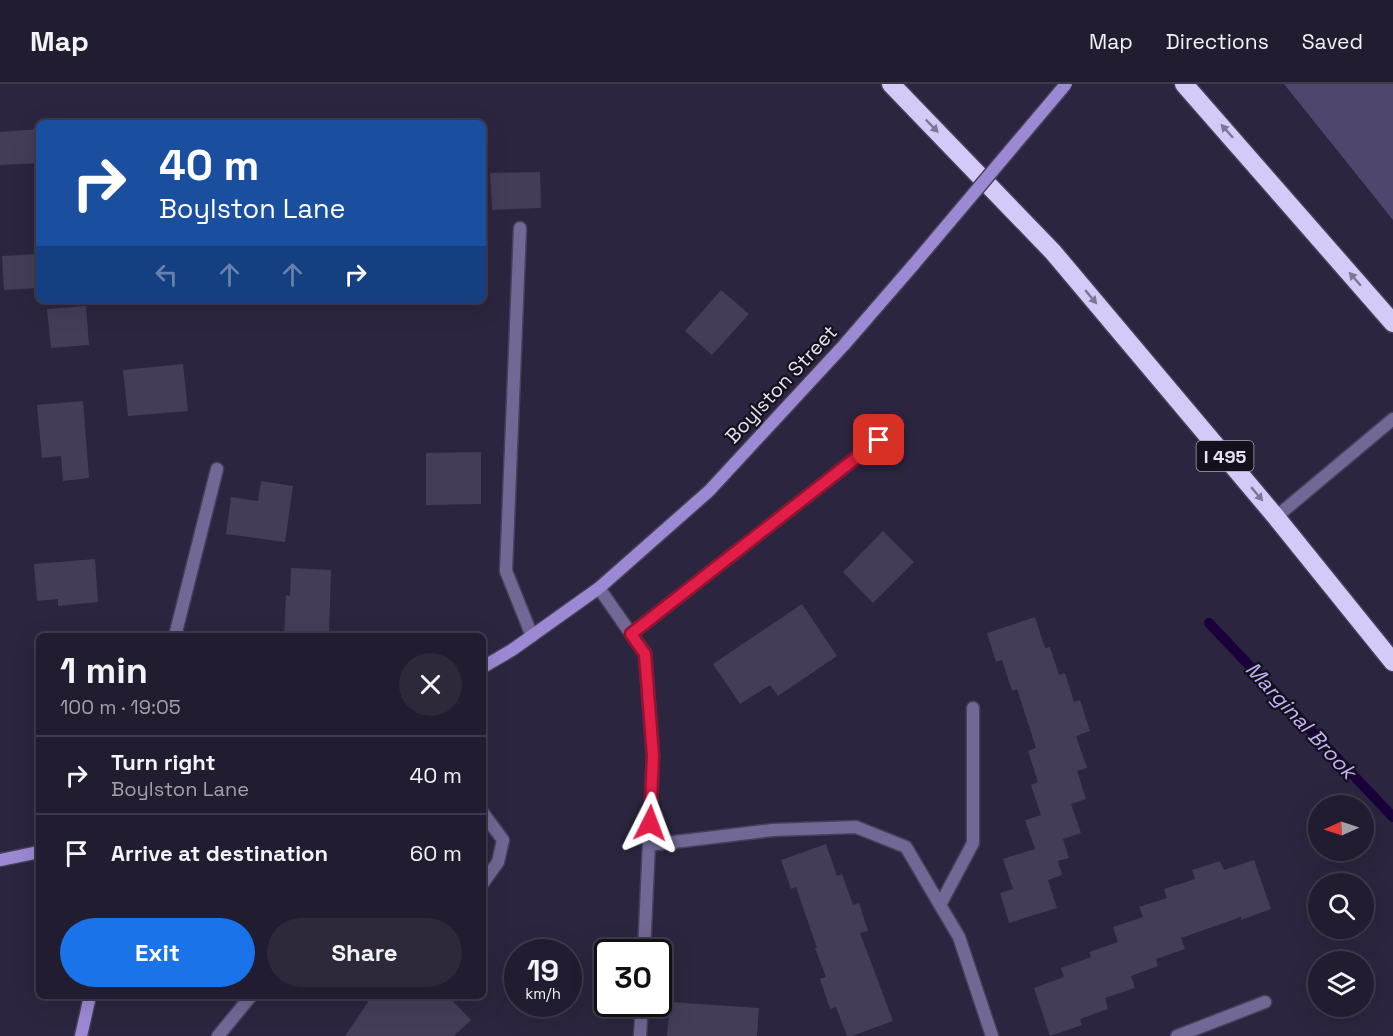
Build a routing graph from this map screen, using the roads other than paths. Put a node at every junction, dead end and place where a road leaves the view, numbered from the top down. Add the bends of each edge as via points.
1 (891, 84) edge
2 (1066, 84) edge
3 (1184, 84) edge
4 (520, 228) dead end
5 (1393, 323) edge
6 (1393, 419) edge
7 (897, 426) dead end
8 (217, 469) dead end
9 (1276, 518) junction
10 (599, 588) junction
11 (176, 633) edge
12 (631, 634) junction
13 (532, 636) junction
14 (1393, 662) edge
15 (486, 665) edge
16 (973, 708) dead end
17 (486, 817) edge
18 (650, 845) junction
19 (36, 853) edge
20 (0, 860) edge
21 (486, 879) edge
22 (940, 905) junction
23 (645, 939) edge
24 (89, 999) edge
25 (249, 999) edge
26 (1265, 1002) dead end
27 (641, 1017) edge
28 (81, 1036) edge
29 (218, 1036) edge
30 (640, 1036) edge
31 (992, 1036) edge
32 (1177, 1036) edge

1 -> 9 highway, I 495 via 1053,252
2 - 10 main road, Boylston Street, bridge via 844,345 709,491
5 -> 3 highway
4 - 13 street via 506,571
6 - 9 street
7 - 12 street
8 - 11 street
9 - 14 highway, I 495
10 - 12 street
10 - 13 main road, Boylston Street
12 - 18 street via 645,654 653,756
13 - 15 main road, Boylston Street
16 - 22 street via 973,843
17 - 21 street via 503,840 498,862
18 - 22 street via 773,830 856,826 906,847
18 - 23 street
19 - 20 main road
22 - 31 street via 958,937
24 - 28 main road
25 - 29 street
26 - 32 street
27 - 30 street

